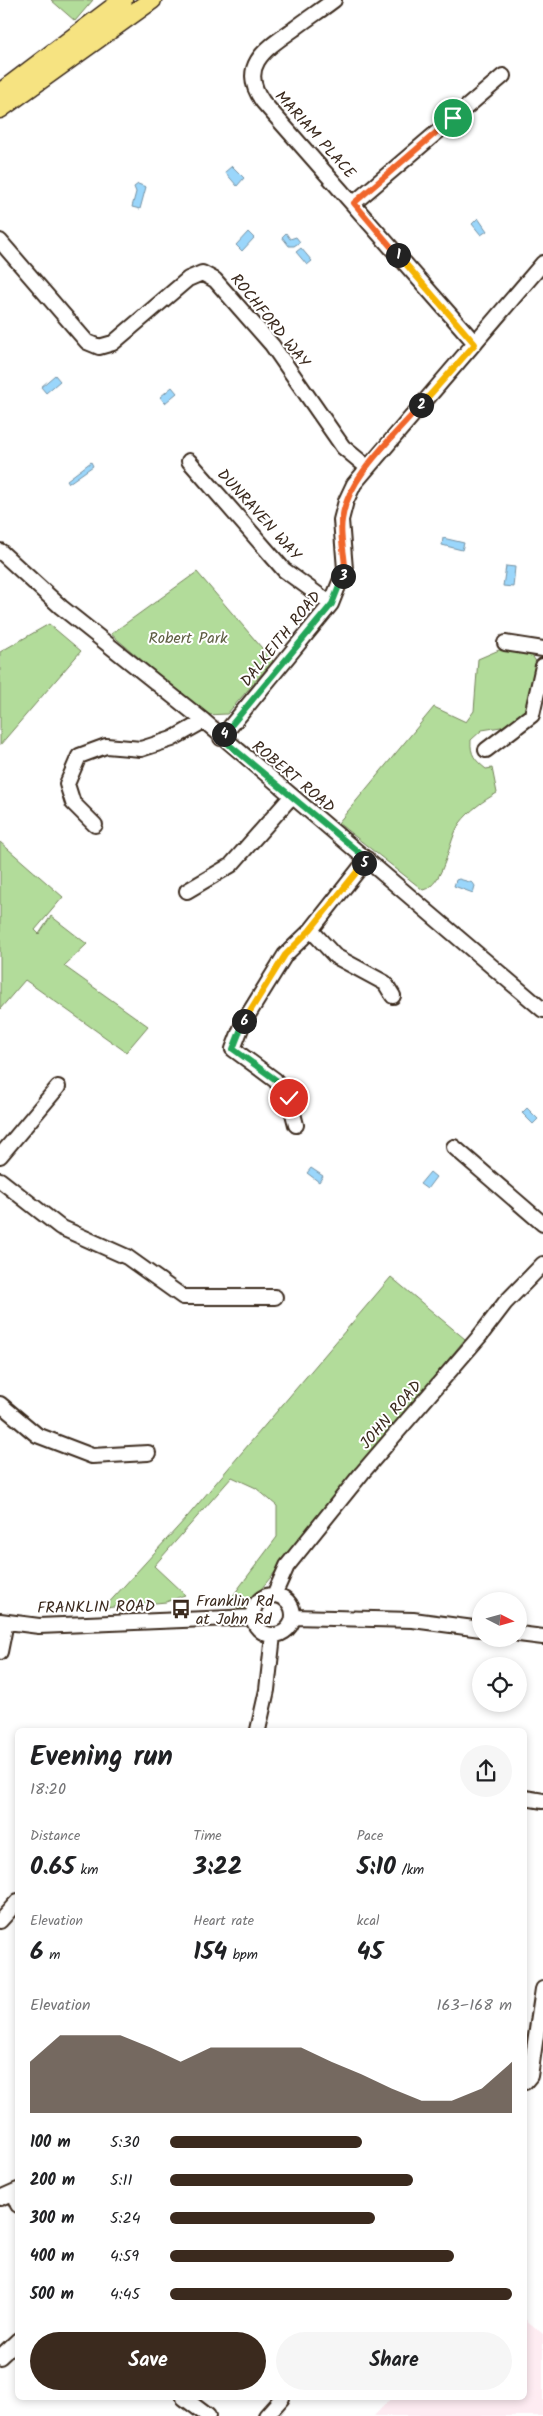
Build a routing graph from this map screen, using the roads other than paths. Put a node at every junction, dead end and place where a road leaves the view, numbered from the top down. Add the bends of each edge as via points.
1 (123, 0) edge
2 (152, 0) edge
3 (334, 0) edge
4 (503, 76) dead end
5 (0, 93) edge
6 (0, 109) edge
7 (354, 203) junction
8 (0, 240) edge
9 (543, 263) edge
10 (475, 344) junction
11 (189, 461) dead end
12 (367, 467) junction
13 (0, 551) edge
14 (332, 604) junction
15 (505, 643) dead end
16 (543, 649) edge
17 (543, 666) edge
18 (204, 721) junction
19 (221, 738) junction
20 (486, 750) dead end
21 (291, 797) junction
22 (95, 825) dead end
23 (367, 859) junction
24 (187, 891) dead end
25 (310, 930) junction
26 (393, 996) dead end
27 (543, 1010) edge
28 (58, 1087) dead end
29 (296, 1126) dead end
30 (454, 1147) dead end
31 (0, 1156) edge
32 (0, 1180) edge
33 (543, 1224) edge
34 (543, 1264) edge
35 (275, 1297) dead end
36 (0, 1404) edge
37 (148, 1453) dead end
38 (274, 1595) junction
39 (254, 1617) junction
40 (293, 1617) junction
41 (3, 1622) edge
42 (472, 1628) edge
43 (273, 1634) junction
44 (528, 1635) edge
45 (543, 1637) edge
46 (0, 1652) edge
47 (258, 1728) edge
48 (527, 1798) edge
49 (543, 1801) edge
50 (15, 1904) edge
51 (0, 1921) edge
52 (543, 1988) edge
53 (527, 2080) edge
54 (15, 2343) edge
55 (0, 2357) edge
56 (187, 2400) edge
57 (280, 2400) edge
58 (208, 2416) edge
59 (266, 2416) edge

1 - 5 main road
2 - 6 main road
3 - 7 street, MARIAM PLACE via 266,49 256,62 253,79 263,102
4 - 7 street
7 - 10 street, MARIAM PLACE
8 - 12 street, ROCHFORD WAY via 87,342 99,347 112,343 188,279 202,273 215,280 272,345 343,447
9 - 10 street, DALKEITH ROAD
10 - 12 street, DALKEITH ROAD
11 - 14 street, DUNRAVEN WAY via 284,570
12 - 14 street, DALKEITH ROAD via 354,484 341,520 345,569
13 - 18 street, ROBERT ROAD via 61,607
14 - 19 street, DALKEITH ROAD
15 - 16 street
17 - 20 street via 532,715
18 - 19 street, ROBERT ROAD
18 - 22 street via 172,739 141,749 106,746 79,756 68,784 74,803
19 - 21 street, ROBERT ROAD
21 - 23 street, ROBERT ROAD
21 - 24 street via 231,865
23 - 25 street
23 - 27 street, ROBERT ROAD
25 - 26 street via 335,956 385,982
25 - 29 street via 285,955 243,1023 233,1049 276,1080 289,1098
28 - 31 street
30 - 33 street
32 - 35 street via 60,1227 127,1256 183,1297
34 - 38 street, JOHN ROAD via 505,1302 479,1338 286,1566
36 - 37 street via 37,1435 92,1456
38 - 39 street via 257,1604
38 - 40 street via 286,1599
39 - 41 street, FRANKLIN ROAD via 39,1626
39 - 43 street via 258,1628
40 - 42 street via 413,1620
40 - 43 street via 289,1628
41 - 46 street
43 - 47 street via 267,1690
44 - 45 street
48 - 49 street
50 - 51 street
52 - 53 street
54 - 55 street
56 - 58 street
57 - 59 street

